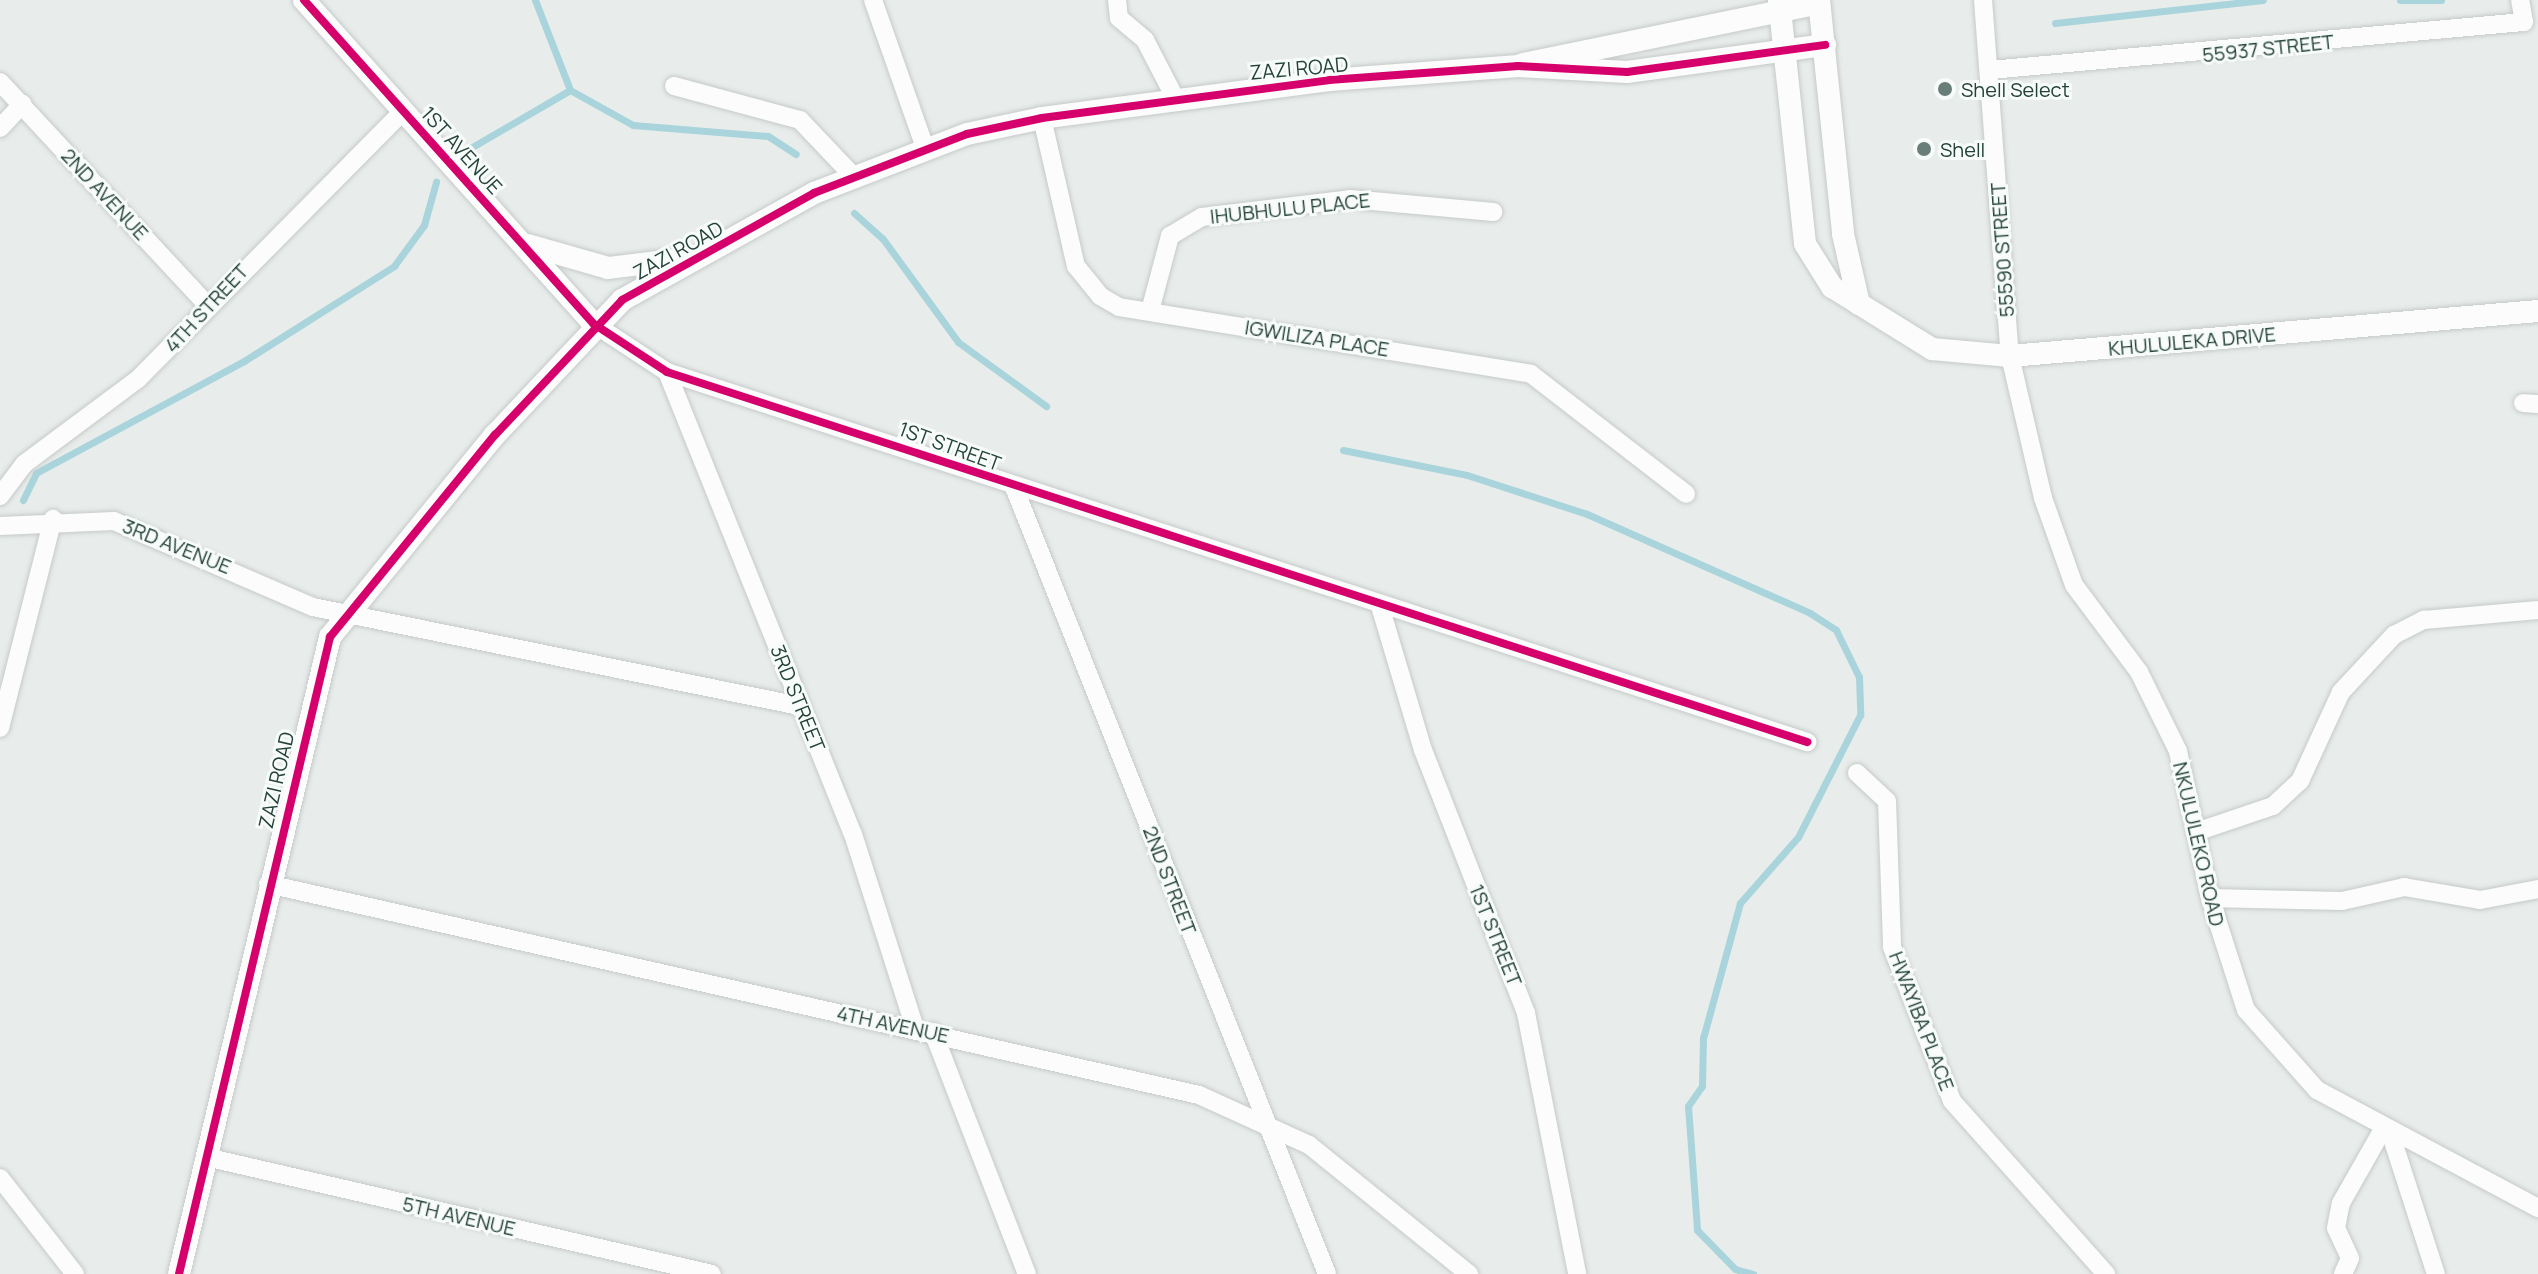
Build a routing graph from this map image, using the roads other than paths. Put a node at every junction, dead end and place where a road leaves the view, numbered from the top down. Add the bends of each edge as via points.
1 (304, 0) edge
2 (873, 0) edge
3 (1117, 0) edge
4 (1983, 0) edge
5 (2520, 0) edge
6 (1819, 2) edge
7 (1779, 7) edge
8 (1825, 45) junction
9 (1782, 51) junction
10 (1518, 66) junction
11 (1990, 70) junction
12 (0, 82) edge
13 (674, 86) dead end
14 (1174, 96) junction
15 (22, 104) junction
16 (404, 110) junction
17 (1042, 118) junction
18 (0, 128) edge
19 (925, 148) junction
20 (854, 177) junction
21 (1493, 212) dead end
22 (523, 243) junction
23 (689, 259) junction
24 (1859, 304) junction
25 (208, 306) junction
26 (1150, 311) junction
27 (2538, 311) edge
28 (594, 324) junction
29 (2010, 356) junction
30 (667, 372) junction
31 (1014, 487) junction
32 (1686, 494) dead end
33 (0, 496) edge
34 (53, 519) junction
35 (0, 526) edge
36 (1380, 606) junction
37 (345, 610) junction
38 (2538, 610) edge
39 (799, 706) junction
40 (0, 728) edge
41 (1807, 742) dead end
42 (1857, 773) dead end
43 (2196, 832) junction
44 (268, 884) junction
45 (2538, 889) edge
46 (2210, 898) junction
47 (924, 1030) junction
48 (1271, 1128) junction
49 (2387, 1132) junction
50 (206, 1157) junction
51 (0, 1178) edge
52 (2538, 1208) edge
53 (75, 1274) edge
54 (179, 1274) edge
55 (712, 1274) edge
56 (1027, 1274) edge
57 (1327, 1274) edge
58 (1469, 1274) edge
59 (1577, 1274) edge
60 (2106, 1274) edge
61 (2343, 1274) edge
62 (2436, 1274) edge

1 - 16 street, 1ST AVENUE
2 - 19 street
3 - 14 street via 1119,18 1145,40
4 - 11 street, 55590 STREET
5 - 11 street, 55937 STREET via 2524,22
6 - 7 street, ZAZI ROAD
6 - 8 street
7 - 9 street, KHULULEKA DRIVE
7 - 10 street, ZAZI ROAD via 1549,54
8 - 9 street, ZAZI ROAD
8 - 24 street via 1843,234
9 - 10 street, ZAZI ROAD via 1627,72
9 - 24 street, KHULULEKA DRIVE via 1805,244 1832,287
10 - 14 street, ZAZI ROAD
11 - 29 street, 55590 STREET
12 - 15 street, 2ND AVENUE
13 - 20 street via 779,109 821,136
14 - 17 street, ZAZI ROAD
15 - 18 street
15 - 25 street, 2ND AVENUE
16 - 22 street, 1ST AVENUE
16 - 25 street, 4TH STREET
17 - 19 street, ZAZI ROAD
17 - 26 street, IGWILIZA PLACE via 1076,266 1100,296
19 - 20 street, ZAZI ROAD
20 - 23 street, ZAZI ROAD
21 - 26 street, IHUBHULU PLACE via 1350,199 1202,217 1170,236
22 - 23 street via 608,268
22 - 28 street, 1ST AVENUE
23 - 28 street, ZAZI ROAD
24 - 29 street, KHULULEKA DRIVE via 1932,349
25 - 33 street, 4TH STREET via 138,379 24,464
26 - 32 street, IGWILIZA PLACE via 1531,374
27 - 29 street, KHULULEKA DRIVE
28 - 30 street, 1ST STREET
28 - 37 street, ZAZI ROAD
29 - 43 street, NKULULEKO ROAD via 2043,498 2074,585 2161,710
30 - 31 street, 1ST STREET
30 - 39 street, 3RD STREET
31 - 36 street, 1ST STREET
31 - 48 street, 2ND STREET
34 - 35 street, 3RD AVENUE
34 - 37 street, 3RD AVENUE via 138,528 313,607
34 - 40 street
36 - 41 street, 1ST STREET
36 - 59 street, 1ST STREET via 1423,750 1526,1013
37 - 39 street, 3RD AVENUE via 644,679
37 - 44 street, ZAZI ROAD via 316,683
38 - 43 street via 2424,620 2394,635 2341,692 2300,781 2273,806
39 - 47 street, 3RD STREET via 853,834
42 - 60 street, HWAYIBA PLACE via 1887,801 1892,947 1952,1101
43 - 46 street, NKULULEKO ROAD
44 - 47 street, 4TH AVENUE
44 - 50 street, ZAZI ROAD
45 - 46 street via 2480,900 2404,887 2342,901
46 - 49 street, NKULULEKO ROAD via 2234,980 2257,1028 2317,1090
47 - 48 street, 4TH AVENUE via 1199,1095
47 - 56 street, 3RD STREET
48 - 57 street, 2ND STREET
48 - 58 street, 4TH AVENUE via 1309,1145
49 - 52 street, NKULULEKO ROAD
49 - 61 street via 2341,1203 2336,1228 2350,1258
49 - 62 street
50 - 54 street, ZAZI ROAD
50 - 55 street, 5TH AVENUE
51 - 53 street

